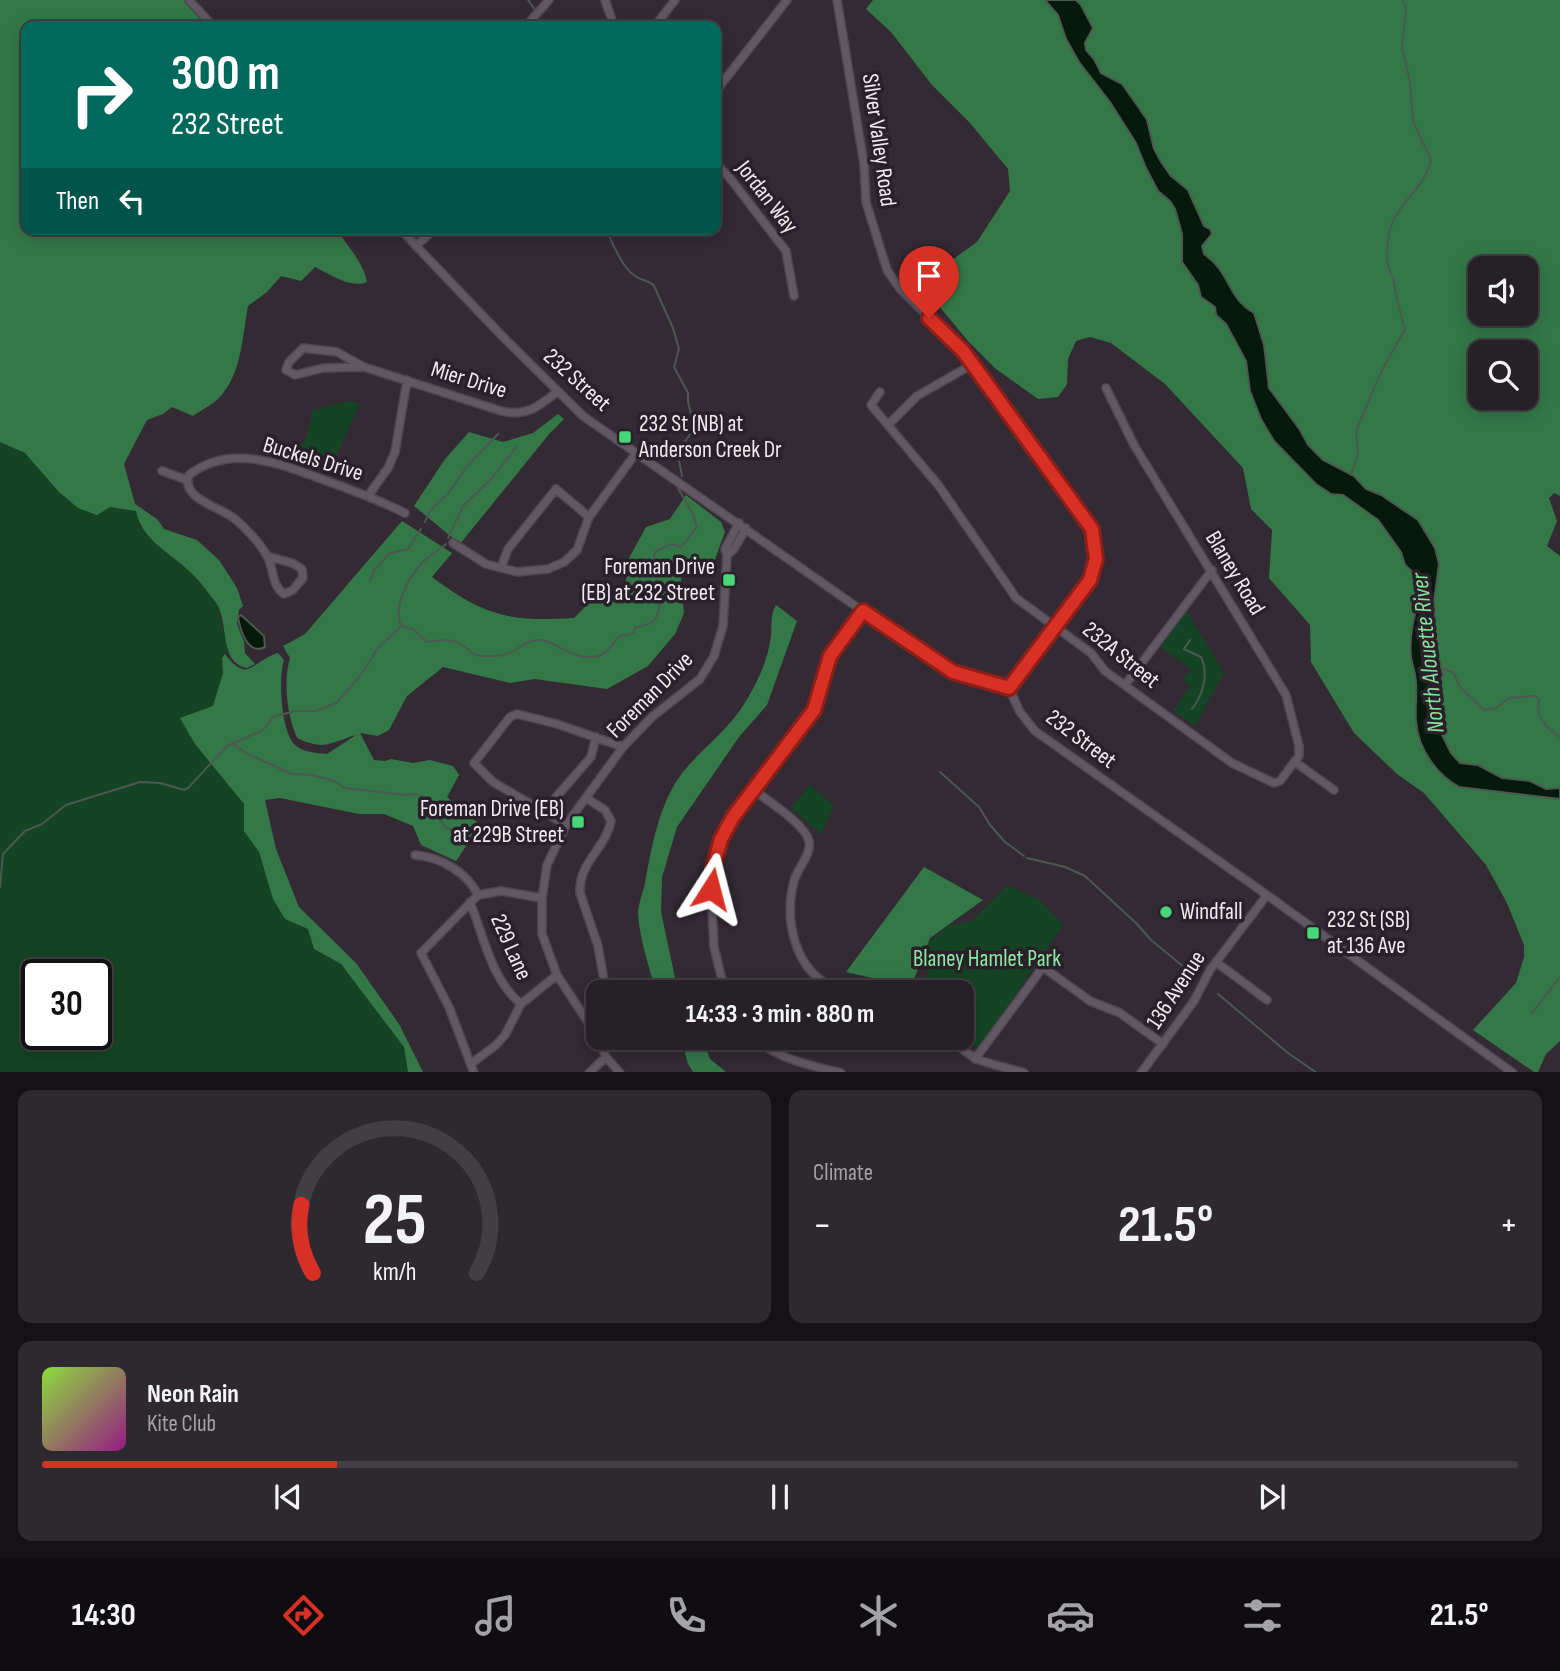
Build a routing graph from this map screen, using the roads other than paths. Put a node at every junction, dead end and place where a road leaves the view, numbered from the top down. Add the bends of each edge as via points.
1 (189, 0) edge
2 (549, 0) edge
3 (605, 0) edge
4 (675, 0) edge
5 (787, 0) edge
6 (837, 0) edge
7 (209, 21) edge
8 (530, 21) edge
9 (612, 21) edge
10 (659, 21) edge
11 (721, 85) edge
12 (721, 169) edge
13 (406, 235) edge
14 (428, 235) edge
15 (416, 246) junction
16 (794, 296) dead end
17 (973, 364) junction
18 (365, 367) junction
19 (407, 380) junction
20 (1106, 388) dead end
21 (557, 392) junction
22 (880, 392) dead end
23 (889, 424) junction
24 (636, 453) junction
25 (162, 471) dead end
26 (187, 480) junction
27 (368, 496) junction
28 (405, 513) dead end
29 (589, 517) junction
30 (743, 526) junction
31 (453, 543) dead end
32 (267, 556) junction
33 (501, 568) junction
34 (1212, 570) junction
35 (863, 611) junction
36 (1056, 627) junction
37 (1125, 685) junction
38 (1009, 688) junction
39 (596, 737) junction
40 (623, 747) junction
41 (1295, 762) junction
42 (754, 790) junction
43 (1334, 790) dead end
44 (586, 798) junction
45 (543, 812) junction
46 (566, 825) junction
47 (415, 855) dead end
48 (478, 895) junction
49 (1267, 895) junction
50 (542, 898) junction
51 (470, 902) junction
52 (1216, 962) junction
53 (557, 975) junction
54 (604, 980) edge
55 (722, 980) edge
56 (821, 980) edge
57 (1266, 1000) dead end
58 (521, 1004) junction
59 (586, 1017) edge
60 (1163, 1044) junction
61 (603, 1050) edge
62 (771, 1050) edge
63 (963, 1050) edge
64 (606, 1058) junction
65 (975, 1059) junction
66 (472, 1063) junction
67 (474, 1072) edge
68 (590, 1072) edge
69 (619, 1072) edge
70 (837, 1072) edge
71 (1020, 1072) edge
72 (1142, 1072) edge
73 (1512, 1072) edge

1 - 7 street
2 - 8 street
3 - 9 street
4 - 10 street
5 - 11 street
6 - 17 street, Silver Valley Road via 866,202 887,270
12 - 16 street, Jordan Way via 786,251
13 - 15 street, 232 Street
14 - 15 street
15 - 21 street, 232 Street
17 - 23 street via 917,397
17 - 36 street, Silver Valley Road via 1092,529 1096,559 1090,580
18 - 18 street, Mier Drive via 323,368 295,375 286,370 306,348 337,352
18 - 19 street, Mier Drive
19 - 21 street, Mier Drive via 516,414 534,410
19 - 27 street via 395,452
20 - 34 street, Blaney Road via 1134,445
21 - 24 street, 232 Street
22 - 23 street, 232A Street via 871,405
23 - 36 street, 232A Street via 939,486 1016,598
24 - 29 street
24 - 30 street, 232 Street
25 - 26 street
26 - 27 street, Buckels Drive via 205,464 260,459
26 - 32 street via 194,495 235,519
27 - 28 street, Buckels Drive
29 - 33 street via 576,550 564,562 548,569 517,572
29 - 33 street via 556,489 508,548
30 - 35 street, 232 Street
30 - 40 street, Foreman Drive via 725,549 723,626 714,656 700,678
31 - 33 street via 486,565
32 - 32 street via 302,569 303,578 289,593 277,587
34 - 37 street
34 - 41 street, Blaney Road via 1286,695 1299,746
35 - 38 street, 232 Street via 953,672
35 - 42 street via 830,656 814,710
36 - 37 street, 232A Street
36 - 38 street, Silver Valley Road
37 - 41 street, 232A Street via 1232,763 1273,783
38 - 49 street, 232 Street via 1035,731
39 - 40 street
39 - 45 street via 591,757
39 - 45 street via 517,714 474,764 493,782
40 - 44 street, Foreman Drive
41 - 43 street
42 - 55 street via 721,839 714,864 714,947
42 - 56 street via 800,826 809,839 809,849 794,879 791,923 805,967
44 - 46 street, Foreman Drive
44 - 54 street via 605,810 611,821 583,869 579,885
45 - 46 street
46 - 50 street, Foreman Drive via 547,865
47 - 48 street via 430,856 466,877
48 - 50 street via 501,891
48 - 51 street
49 - 52 street, 136 Avenue
49 - 73 street, 232 Street
50 - 53 street, Foreman Drive via 542,934
51 - 58 street, 229 Lane via 486,951
51 - 66 street via 421,953
52 - 57 street
52 - 60 street, 136 Avenue
53 - 58 street
53 - 59 street, Foreman Drive
58 - 66 street via 505,1035
60 - 65 street via 1120,1013 1090,1001 1044,967
60 - 72 street, 136 Avenue
61 - 64 street, Foreman Drive
62 - 70 street
63 - 65 street
64 - 68 street
64 - 69 street, Foreman Drive
65 - 71 street
66 - 67 street

